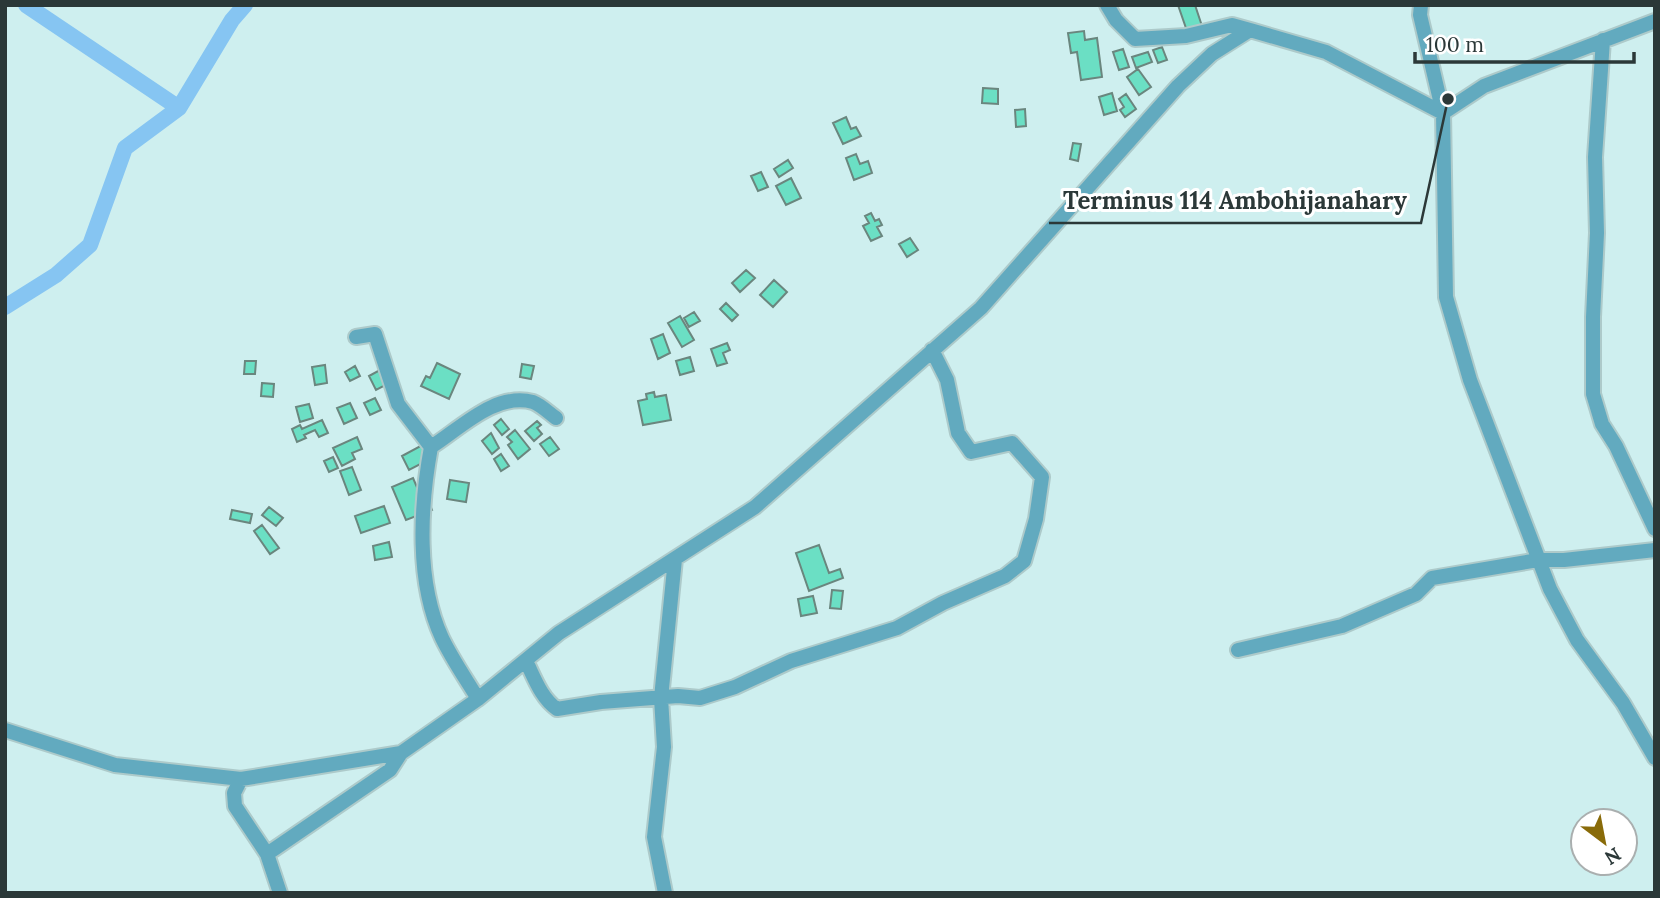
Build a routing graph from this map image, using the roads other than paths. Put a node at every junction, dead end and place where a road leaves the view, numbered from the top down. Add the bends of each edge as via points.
1 (1107, 5) edge
2 (1421, 5) edge
3 (1655, 21) edge
4 (1250, 30) junction
5 (1603, 40) junction
6 (1443, 113) junction
7 (356, 337) dead end
8 (932, 350) junction
9 (556, 418) dead end
10 (431, 447) junction
11 (1655, 529) edge
12 (1655, 550) edge
13 (675, 559) junction
14 (1538, 560) junction
15 (1238, 650) dead end
16 (526, 660) junction
17 (661, 698) junction
18 (478, 699) junction
19 (5, 730) edge
20 (401, 753) junction
21 (1655, 758) edge
22 (241, 779) junction
23 (267, 854) junction
24 (280, 893) edge
25 (665, 893) edge

1 - 4 street via 1135,39 1186,36 1231,25
2 - 6 street
3 - 5 street
4 - 6 street via 1326,52
4 - 8 street via 1212,54 1178,86 981,308
5 - 6 street via 1484,86
5 - 11 street via 1595,157 1593,394 1602,425
6 - 14 street via 1446,297 1469,380
7 - 10 street via 375,334 398,404
8 - 13 street via 755,507
8 - 17 street via 947,380 958,433 971,452 1012,443 1042,477 1024,561 1004,576 897,628 791,661 700,698
9 - 10 street via 534,402 504,401
10 - 18 street via 424,483 426,584 442,637
12 - 14 street
13 - 16 street
13 - 17 street
14 - 15 street via 1432,578 1416,594 1342,626
14 - 21 street via 1577,640 1623,703
16 - 17 street via 543,695 557,709
16 - 18 street
17 - 25 street via 664,747 654,837
18 - 20 street
19 - 22 street via 115,765
20 - 22 street
20 - 23 street via 390,770
22 - 23 street via 234,793 235,806
23 - 24 street

